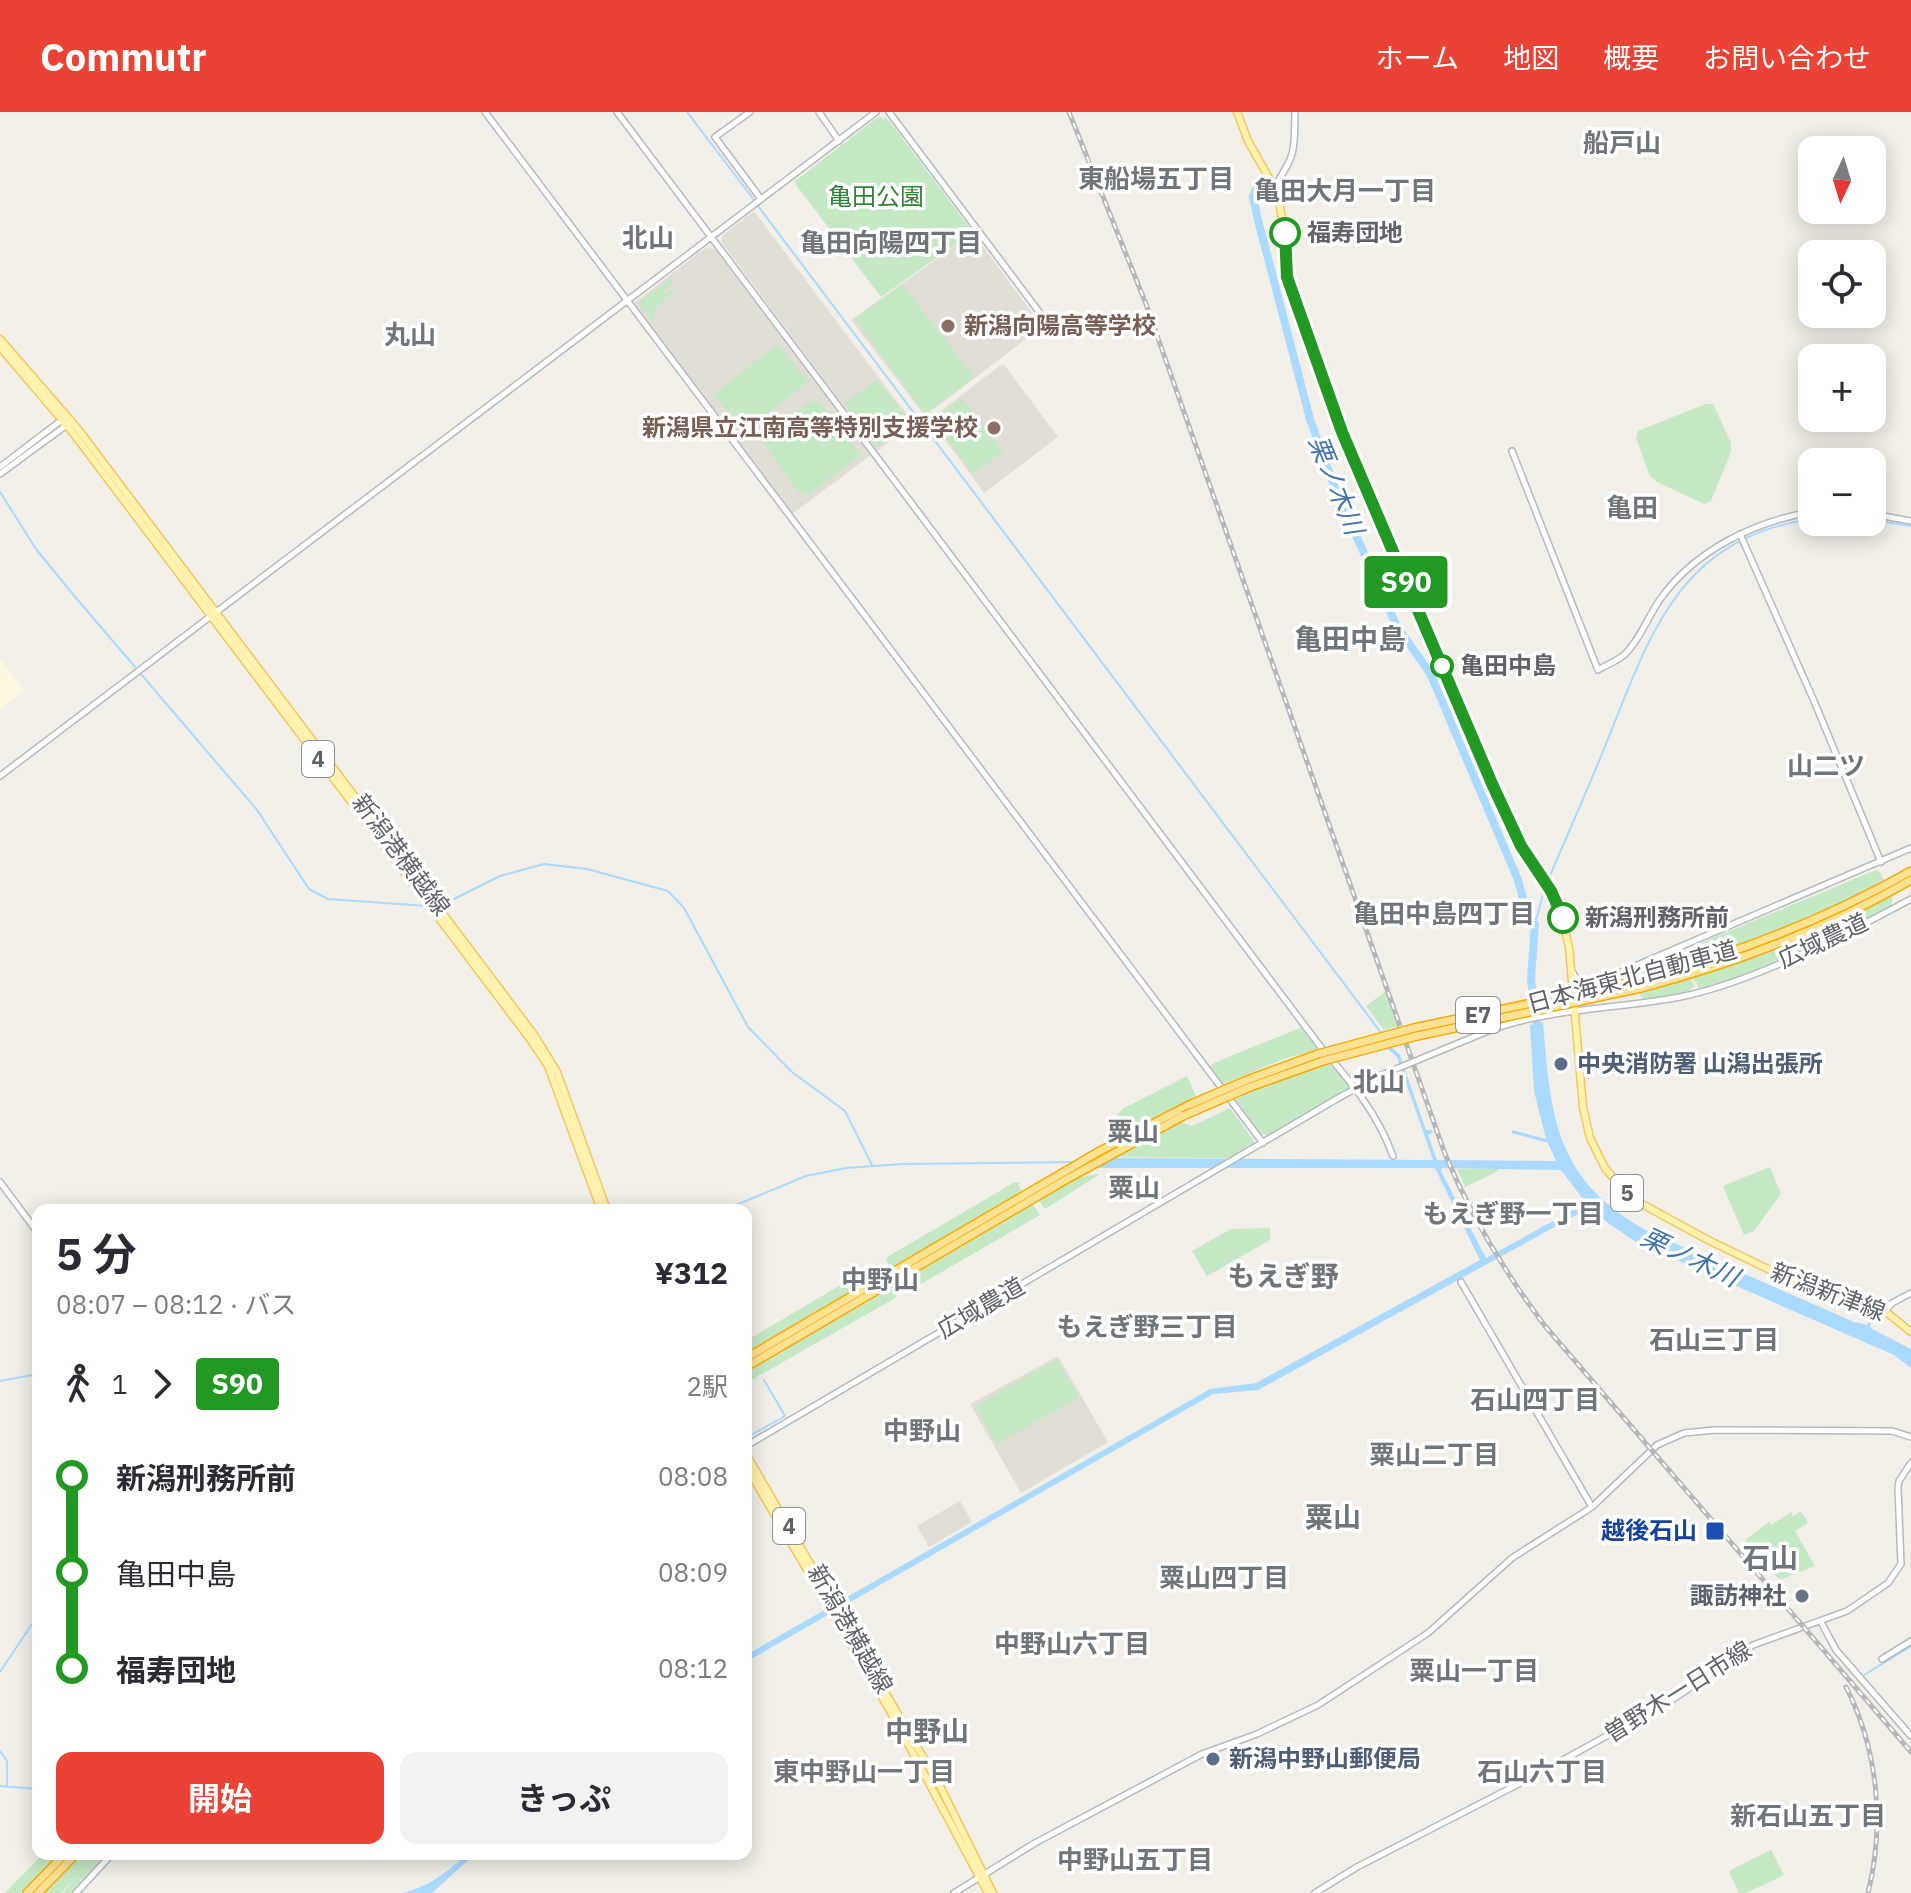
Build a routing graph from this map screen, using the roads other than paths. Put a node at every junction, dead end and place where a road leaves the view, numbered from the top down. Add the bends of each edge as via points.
1 (485, 112) edge
2 (617, 112) edge
3 (750, 112) edge
4 (819, 112) edge
5 (876, 112) edge
6 (889, 112) edge
7 (1237, 112) edge
8 (1295, 112) edge
9 (839, 141) junction
10 (1274, 187) junction
11 (761, 199) junction
12 (710, 237) junction
13 (627, 300) junction
14 (1049, 325) dead end
15 (0, 339) edge
16 (0, 347) edge
17 (67, 421) junction
18 (1512, 451) dead end
19 (0, 467) edge
20 (0, 474) edge
21 (1798, 515) edge
22 (1886, 517) edge
23 (1911, 521) edge
24 (1740, 535) junction
25 (214, 613) junction
26 (0, 776) edge
27 (1911, 848) edge
28 (1881, 862) junction
29 (1911, 871) edge
30 (1911, 880) edge
31 (1911, 899) edge
32 (431, 901) junction
33 (1571, 971) junction
34 (1640, 984) junction
35 (1575, 1012) junction
36 (1248, 1083) junction
37 (1133, 1138) junction
38 (1263, 1143) junction
39 (1393, 1156) dead end
40 (0, 1182) edge
41 (1027, 1198) junction
42 (602, 1204) edge
43 (602, 1204) edge
44 (32, 1225) edge
45 (1461, 1282) dead end
46 (1911, 1293) edge
47 (1885, 1311) junction
48 (1911, 1332) edge
49 (752, 1355) edge
50 (752, 1363) edge
51 (1911, 1437) edge
52 (752, 1442) edge
53 (1911, 1463) edge
54 (752, 1464) edge
55 (752, 1476) edge
56 (1592, 1507) junction
57 (830, 1601) junction
58 (1821, 1622) junction
59 (1911, 1641) edge
60 (1882, 1659) dead end
61 (1911, 1736) edge
62 (59, 1860) edge
63 (70, 1860) edge
64 (106, 1860) edge
65 (982, 1875) junction
66 (27, 1893) edge
67 (38, 1893) edge
68 (76, 1893) edge
69 (954, 1893) edge
70 (990, 1893) edge
71 (1315, 1893) edge

1 - 13 street
2 - 12 street
3 - 11 street via 715,137
4 - 9 street
5 - 9 street
6 - 14 street
7 - 10 main road, 新潟新津線 / 5
8 - 10 street via 1296,146
9 - 11 street
10 - 33 main road, 新潟新津線 / 5 via 1282,210 1287,277 1342,432 1493,786 1521,846 1551,891 1566,927
11 - 12 street
12 - 13 street
12 - 39 street via 1362,1096
13 - 25 street
13 - 38 street
15 - 17 main road, 新潟港横越線 / 4
16 - 17 main road, 新潟港横越線 / 4
17 - 19 street
17 - 20 street
17 - 25 main road, 新潟港横越線 / 4
18 - 24 street via 1598,670 1626,654 1678,579 1704,555
21 - 24 street
22 - 23 street
24 - 28 street
25 - 26 street
25 - 32 main road, 新潟港横越線 / 4
27 - 28 street
28 - 33 street via 1600,981 1583,984
29 - 34 highway, 日本海東北自動車道 / E7 via 1777,936
30 - 34 highway, 日本海東北自動車道 / E7 via 1797,937 1721,965
31 - 35 street, 広域農道 via 1799,954 1699,992
32 - 42 main road, 新潟港横越線 / 4 via 548,1066
32 - 43 main road, 新潟港横越線 / 4 via 551,1060
33 - 35 main road, 新潟新津線 / 5
34 - 36 highway, 日本海東北自動車道 / E7, bridge via 1321,1057
35 - 38 street, 広域農道, bridge via 1488,1031 1379,1076
35 - 47 main road, 新潟新津線 / 5 via 1586,1123 1605,1168 1626,1193 1750,1261
36 - 37 highway, 日本海東北自動車道 / E7, bridge
36 - 37 highway, 日本海東北自動車道 / E7, bridge via 1191,1104
37 - 41 highway, 日本海東北自動車道 / E7
38 - 52 street, 広域農道
40 - 44 street
41 - 49 highway, 日本海東北自動車道 / E7
41 - 50 highway, 日本海東北自動車道 / E7
45 - 56 street
46 - 47 street
47 - 48 main road, 新潟新津線 / 5
51 - 56 street via 1892,1431 1691,1432 1655,1446
53 - 58 street, 曽野木一日市線 via 1898,1488 1899,1570 1872,1595
54 - 57 main road, 新潟港横越線 / 4
55 - 57 main road, 新潟港横越線 / 4
56 - 65 street via 1512,1558 1423,1638 1318,1705 1202,1754
57 - 65 main road, 新潟港横越線 / 4 via 933,1773
58 - 61 street via 1836,1650
58 - 71 street, 曽野木一日市線 via 1753,1645 1684,1693
59 - 60 street
62 - 66 highway
63 - 67 highway
64 - 68 street
65 - 69 street
65 - 70 main road, 新潟港横越線 / 4

